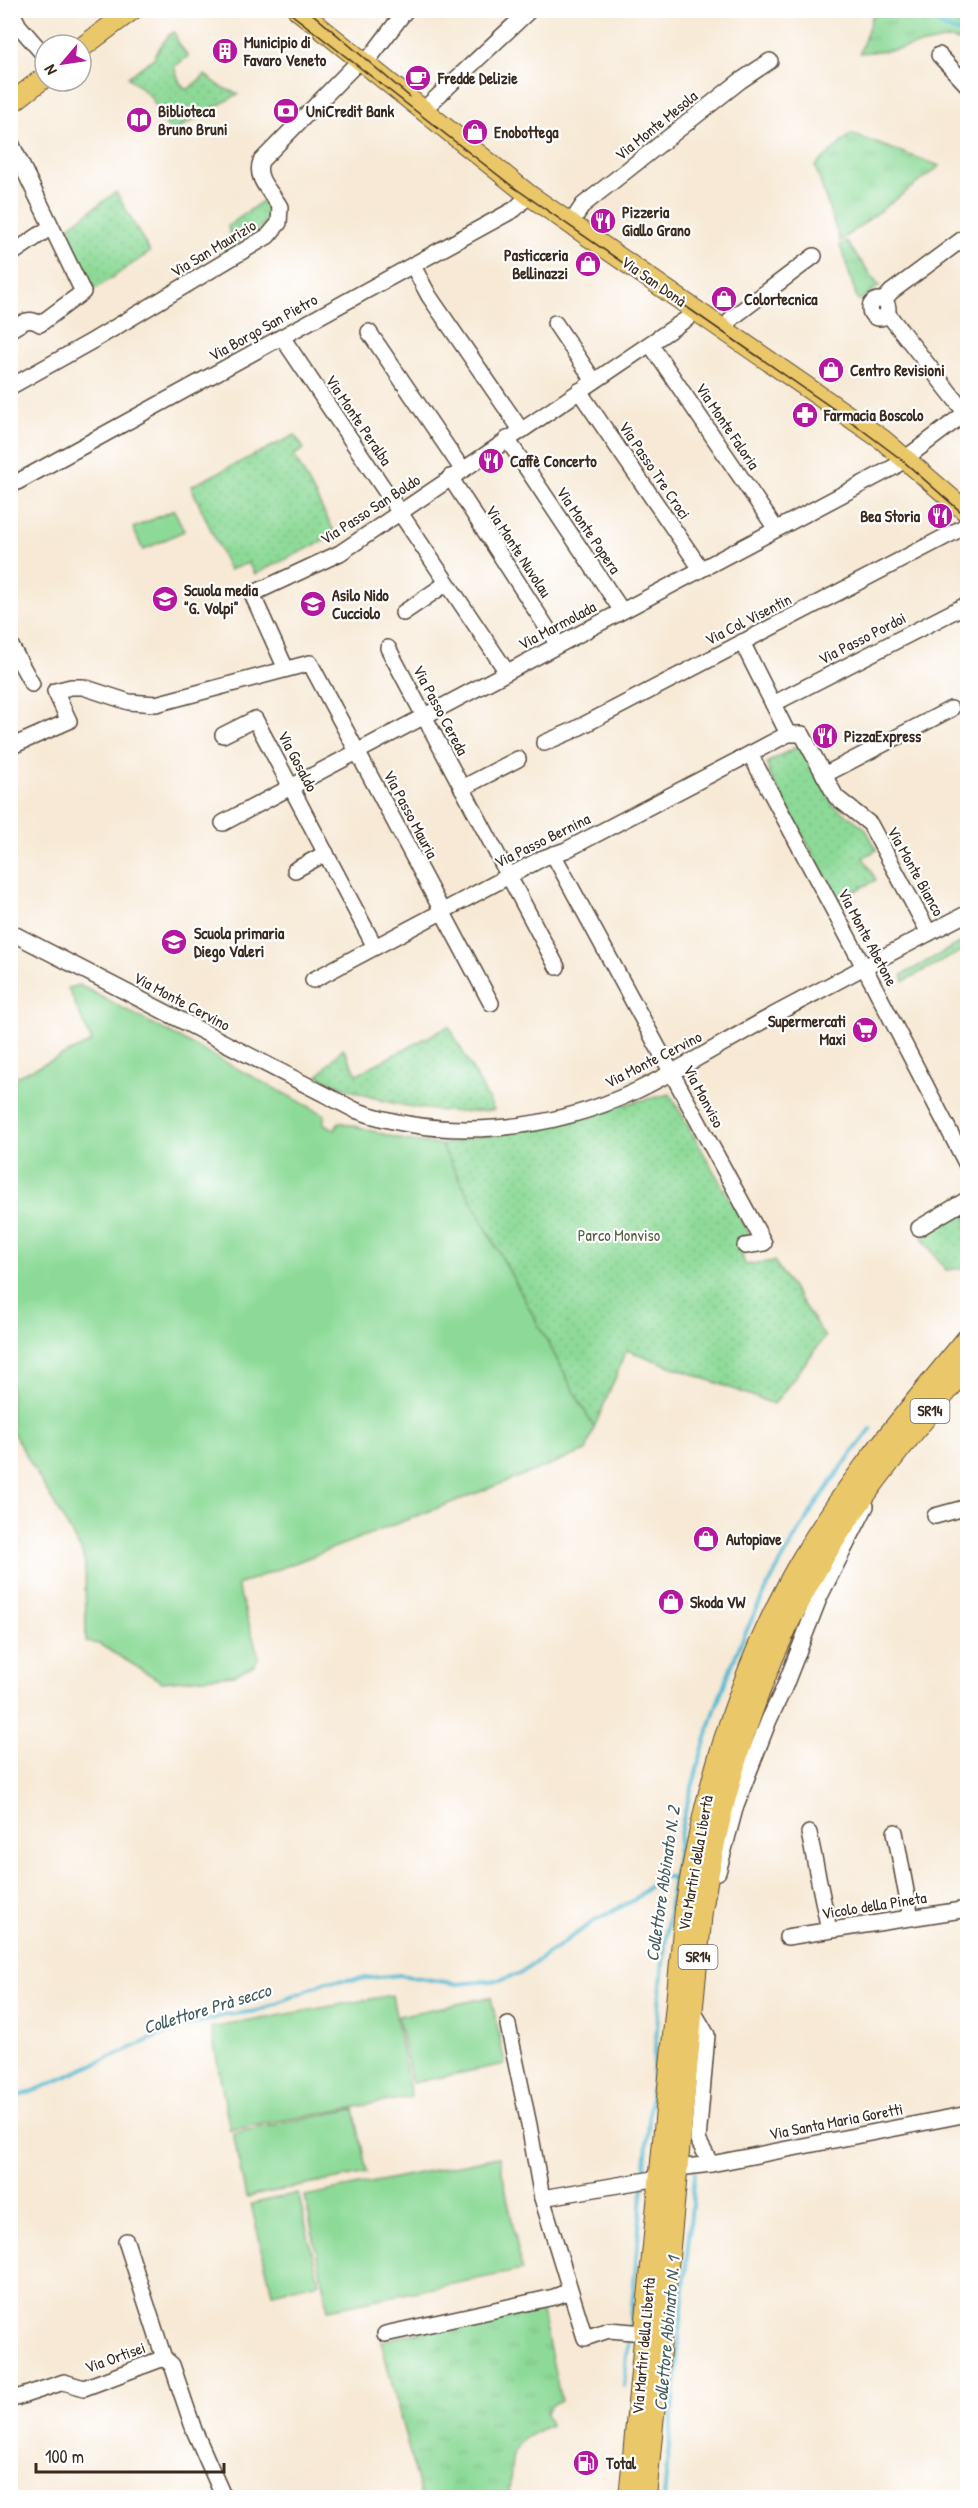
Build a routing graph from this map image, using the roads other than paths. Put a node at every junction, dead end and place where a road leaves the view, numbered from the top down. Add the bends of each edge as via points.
1 (11, 10) edge
2 (132, 10) edge
3 (298, 10) edge
4 (406, 10) edge
5 (530, 10) edge
6 (93, 39) edge
7 (33, 42) edge
8 (939, 55) dead end
9 (770, 61) dead end
10 (363, 62) junction
11 (33, 86) edge
12 (968, 86) edge
13 (10, 104) edge
14 (422, 111) junction
15 (10, 141) edge
16 (529, 195) junction
17 (570, 223) junction
18 (51, 227) junction
19 (968, 235) edge
20 (10, 255) edge
21 (814, 256) dead end
22 (413, 266) junction
23 (696, 310) junction
24 (555, 323) dead end
25 (10, 330) edge
26 (725, 330) junction
27 (369, 332) dead end
28 (282, 337) junction
29 (650, 344) junction
30 (594, 381) junction
31 (10, 387) edge
32 (579, 391) junction
33 (966, 411) edge
34 (521, 430) junction
35 (507, 439) junction
36 (906, 458) junction
37 (456, 473) junction
38 (10, 486) edge
39 (400, 511) junction
40 (968, 513) edge
41 (968, 522) edge
42 (776, 530) junction
43 (701, 570) junction
44 (447, 583) junction
45 (968, 604) edge
46 (622, 611) junction
47 (403, 613) dead end
48 (742, 642) junction
49 (10, 644) edge
50 (558, 645) junction
51 (388, 648) dead end
52 (286, 669) junction
53 (507, 672) junction
54 (32, 684) dead end
55 (773, 704) junction
56 (951, 709) dead end
57 (424, 716) junction
58 (788, 734) junction
59 (222, 735) dead end
60 (544, 743) dead end
61 (10, 747) edge
62 (357, 752) junction
63 (750, 753) junction
64 (518, 759) dead end
65 (824, 775) junction
66 (291, 787) junction
67 (462, 788) junction
68 (223, 823) dead end
69 (326, 853) junction
70 (553, 854) junction
71 (296, 870) dead end
72 (509, 876) junction
73 (442, 911) junction
74 (968, 913) edge
75 (10, 932) edge
76 (929, 933) junction
77 (375, 947) junction
78 (864, 966) junction
79 (557, 967) dead end
80 (313, 980) dead end
81 (491, 1004) dead end
82 (671, 1072) junction
83 (955, 1139) junction
84 (968, 1150) edge
85 (968, 1167) edge
86 (968, 1199) edge
87 (919, 1228) dead end
88 (745, 1246) dead end
89 (968, 1319) edge
90 (968, 1337) edge
91 (968, 1366) edge
92 (968, 1383) edge
93 (912, 1406) junction
94 (892, 1457) junction
95 (968, 1508) edge
96 (934, 1516) dead end
97 (895, 1832) dead end
98 (809, 1833) dead end
99 (968, 1909) edge
100 (911, 1918) junction
101 (829, 1930) junction
102 (787, 1937) dead end
103 (693, 2012) junction
104 (508, 2025) dead end
105 (968, 2114) edge
106 (711, 2164) junction
107 (678, 2168) junction
108 (648, 2180) junction
109 (542, 2198) junction
110 (126, 2241) dead end
111 (570, 2291) junction
112 (634, 2332) junction
113 (385, 2334) dead end
114 (164, 2358) junction
115 (10, 2400) edge
116 (224, 2498) edge
117 (629, 2498) edge
118 (646, 2498) edge

1 - 7 street
2 - 6 main road
3 - 10 main road, Via San Donà
4 - 10 street, Via San Maurizio
5 - 14 street
8 - 12 street
9 - 17 street, Via Monte Mesola via 583,205
10 - 14 main road, Via San Donà
10 - 31 street, Via San Maurizio via 261,161 261,179 280,207 279,223 268,236
11 - 13 main road
14 - 16 main road, Via San Donà
15 - 18 street
16 - 17 main road, Via San Donà
16 - 22 street, Via Borgo San Pietro via 515,209
17 - 23 main road, Via San Donà
18 - 20 street
18 - 25 street via 83,292 40,324 27,319
19 - 33 street via 891,291 885,307
21 - 26 street via 732,318
22 - 28 street, Via Borgo San Pietro
22 - 34 street via 429,296
23 - 26 main road, Via San Donà
23 - 29 street, Via Passo San Boldo
24 - 30 street
26 - 36 main road, Via San Donà
27 - 37 street, Via Monte Nuvolau
28 - 38 street, Via Borgo San Pietro
28 - 39 street, Via Monte Peralba
29 - 30 street, Via Passo San Boldo
29 - 42 street, Via Monte Faloria
30 - 32 street, Via Passo San Boldo
32 - 34 street, Via Passo San Boldo
32 - 43 street, Via Passo Tre Croci
33 - 36 street, Via Marmolada
34 - 35 street, Via Passo San Boldo
35 - 37 street, Via Passo San Boldo
35 - 46 street, Via Monte Popera
36 - 40 main road, Via San Donà
36 - 42 street, Via Marmolada
37 - 39 street, Via Passo San Boldo
37 - 50 street, Via Monte Nuvolau
39 - 44 street, Via Monte Peralba
39 - 52 street, Via Passo San Boldo via 340,552 252,594
41 - 48 street, Via Col Visentin
42 - 43 street, Via Marmolada
43 - 46 street, Via Marmolada
44 - 47 street
44 - 53 street, Via Monte Peralba
45 - 55 street, Via Passo Pordoi
46 - 50 street, Via Marmolada
48 - 55 street
48 - 60 street, Via Col Visentin
49 - 54 street
50 - 53 street, Via Marmolada
51 - 57 street, Via Passo Cereda
52 - 61 street via 156,704 129,702 83,687 62,689 56,691 69,721
52 - 62 street, Via Passo Mauria via 310,663
53 - 57 street, Via Marmolada
55 - 58 street
56 - 65 street
57 - 62 street, Via Marmolada
57 - 67 street, Via Passo Cereda
58 - 63 street, Via Passo Bernina
58 - 65 street, Via Monte Bianco via 802,734
59 - 66 street, Via Gosaldo via 255,718
62 - 66 street, Via Marmolada
62 - 73 street, Via Passo Mauria
63 - 70 street, Via Passo Bernina
63 - 78 street, Via Monte Abetone
64 - 67 street
65 - 76 street, Via Monte Bianco via 836,797 870,824
66 - 68 street, Via Marmolada
66 - 69 street, Via Gosaldo
67 - 72 street, Via Passo Cereda
69 - 71 street
69 - 77 street, Via Gosaldo
70 - 72 street, Via Passo Bernina
70 - 82 street, Via Monviso
72 - 73 street, Via Passo Bernina
72 - 79 street, Via Passo Cereda
73 - 77 street, Via Passo Bernina
73 - 81 street, Via Passo Mauria
74 - 76 street, Via Monte Cervino
75 - 82 street, Via Monte Cervino via 338,1103 390,1121 462,1128 543,1121 617,1099
76 - 78 street, Via Monte Cervino
77 - 80 street, Via Passo Bernina
78 - 82 street, Via Monte Cervino
78 - 83 street, Via Monte Abetone
82 - 88 street, Via Monviso via 764,1244
83 - 84 street, Via Monte Abetone
83 - 85 street, Via Monte Abetone
86 - 87 street
89 - 93 main road via 942,1351
90 - 93 main road, Via Martiri della Libertà / SR14
91 - 94 main road, Via Martiri della Libertà / SR14
92 - 94 main road via 913,1444
93 - 108 main road, Via Martiri della Libertà / SR14 via 849,1486 792,1578 752,1664 709,1783 684,1909
94 - 103 main road, Via Martiri della Libertà / SR14 via 807,1586 768,1670 727,1788 712,1847
95 - 96 street
97 - 100 street
98 - 101 street
99 - 100 street, Vicolo della Pineta
100 - 101 street, Vicolo della Pineta
101 - 102 street, Vicolo della Pineta
103 - 106 street via 707,2036 698,2140
103 - 107 main road, Via Martiri della Libertà / SR14
104 - 109 street
105 - 106 street, Via Santa Maria Goretti
106 - 107 street, Via Santa Maria Goretti
107 - 118 main road, Via Martiri della Libertà / SR14
108 - 109 street
108 - 112 main road, Via Martiri della Libertà / SR14
109 - 111 street
110 - 114 street, Via Ortisei
111 - 112 street via 585,2338 609,2330
111 - 113 street
112 - 117 main road, Via Martiri della Libertà / SR14
114 - 115 street, Via Ortisei via 84,2388 64,2382
114 - 116 street, Via Ortisei via 172,2366

